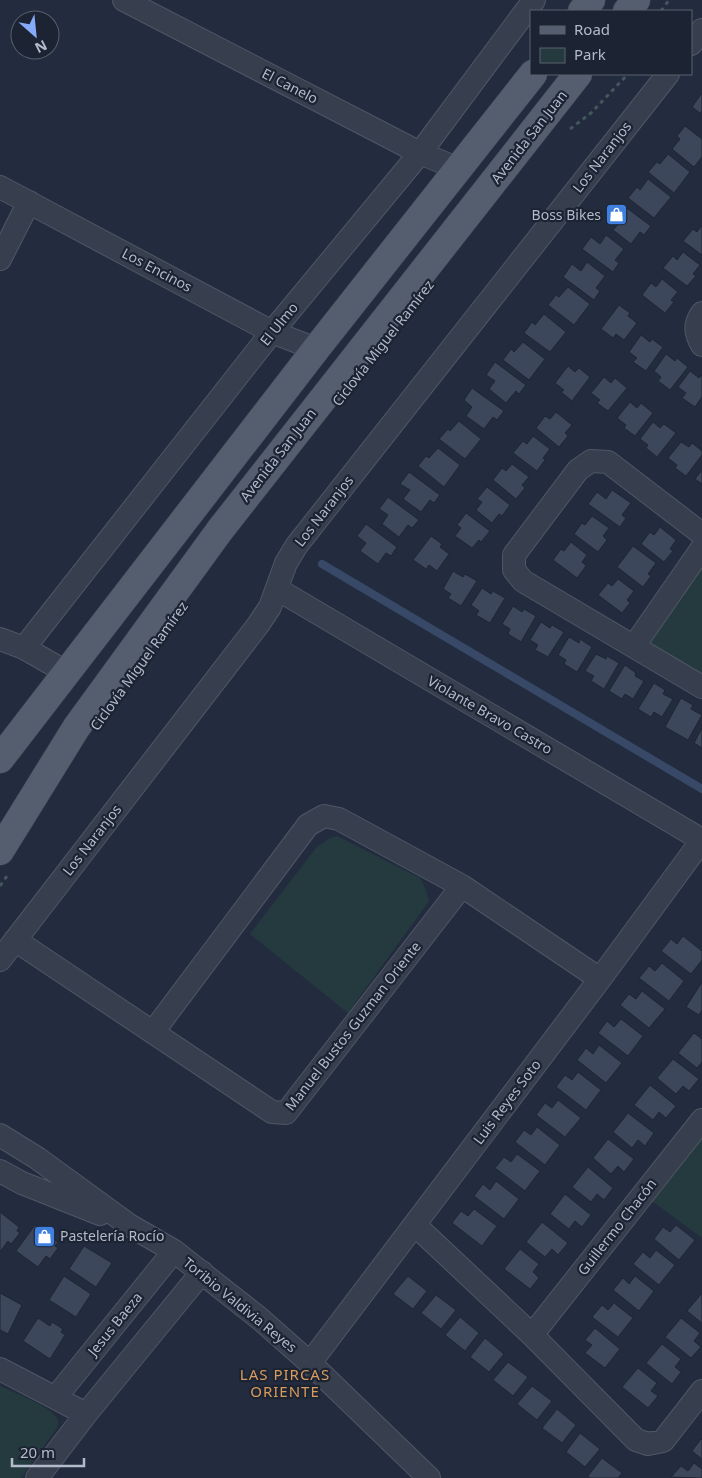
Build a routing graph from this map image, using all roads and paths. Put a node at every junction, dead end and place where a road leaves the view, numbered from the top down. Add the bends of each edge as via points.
1 (124, 0) edge
2 (534, 0) edge
3 (591, 0) edge
4 (636, 0) edge
5 (583, 10) edge
6 (628, 10) edge
7 (702, 30) edge
8 (692, 43) edge
9 (532, 75) edge
10 (577, 75) edge
11 (627, 75) edge
12 (667, 75) edge
13 (566, 131) dead end
14 (420, 153) junction
15 (458, 169) junction
16 (0, 186) edge
17 (29, 202) junction
18 (0, 259) edge
19 (702, 313) edge
20 (272, 332) junction
21 (702, 345) edge
22 (316, 349) junction
23 (702, 534) edge
24 (702, 548) edge
25 (277, 589) junction
26 (0, 639) edge
27 (634, 646) junction
28 (24, 648) junction
29 (66, 672) junction
30 (702, 687) edge
31 (0, 759) edge
32 (702, 840) edge
33 (5, 862) edge
34 (0, 886) edge
35 (462, 886) junction
36 (15, 940) junction
37 (0, 960) edge
38 (600, 979) junction
39 (153, 1032) junction
40 (702, 1120) edge
41 (0, 1135) edge
42 (0, 1171) edge
43 (415, 1225) junction
44 (129, 1226) junction
45 (174, 1251) junction
46 (202, 1272) junction
47 (532, 1335) junction
48 (310, 1363) junction
49 (0, 1369) edge
50 (702, 1391) edge
51 (56, 1397) junction
52 (86, 1414) junction
53 (37, 1478) edge
54 (429, 1478) edge

1 - 14 street, El Canelo
2 - 14 street, El Ulmo
3 - 5 main road
4 - 6 main road
7 - 8 street
9 - 15 main road
10 - 33 main road, Avenida San Juan via 220,530 76,728
11 - 13 path via 591,112
12 - 25 street, Los Naranjos via 297,545 286,563
14 - 15 street, El Canelo
14 - 20 street, El Ulmo
15 - 22 main road
16 - 17 street, Los Encinos
17 - 18 street
17 - 20 street, Los Encinos
19 - 21 street via 697,320 696,333
20 - 22 street, Los Encinos
20 - 28 street, El Ulmo
22 - 29 main road
23 - 27 street via 608,462 591,461 578,470 514,555 514,570 523,581
24 - 27 street
25 - 32 street, Violante Bravo Castro
25 - 36 street, Los Naranjos via 258,626
26 - 28 street
27 - 30 street
28 - 29 street
29 - 31 main road
32 - 38 street, Luis Reyes Soto
33 - 34 path
35 - 38 street
35 - 39 street via 339,819 324,816 308,825
35 - 39 street, Manuel Bustos Guzman Oriente via 286,1113 272,1112
36 - 37 street, Los Naranjos
36 - 39 street, Manuel Bustos Guzman Oriente
38 - 43 street, Luis Reyes Soto
40 - 47 street, Guillermo Chacón
41 - 44 street, Toribio Valdivia Reyes via 37,1158
42 - 44 street, Toribio Valdivia Reyes
43 - 47 street
43 - 48 street, Luis Reyes Soto
44 - 45 street, Toribio Valdivia Reyes
45 - 46 street, Toribio Valdivia Reyes
45 - 51 street, Jesus Baeza
46 - 48 street, Toribio Valdivia Reyes
46 - 52 street
47 - 50 street via 636,1440 648,1444 663,1440
48 - 54 street, Toribio Valdivia Reyes
49 - 51 street
51 - 52 street
52 - 53 street

